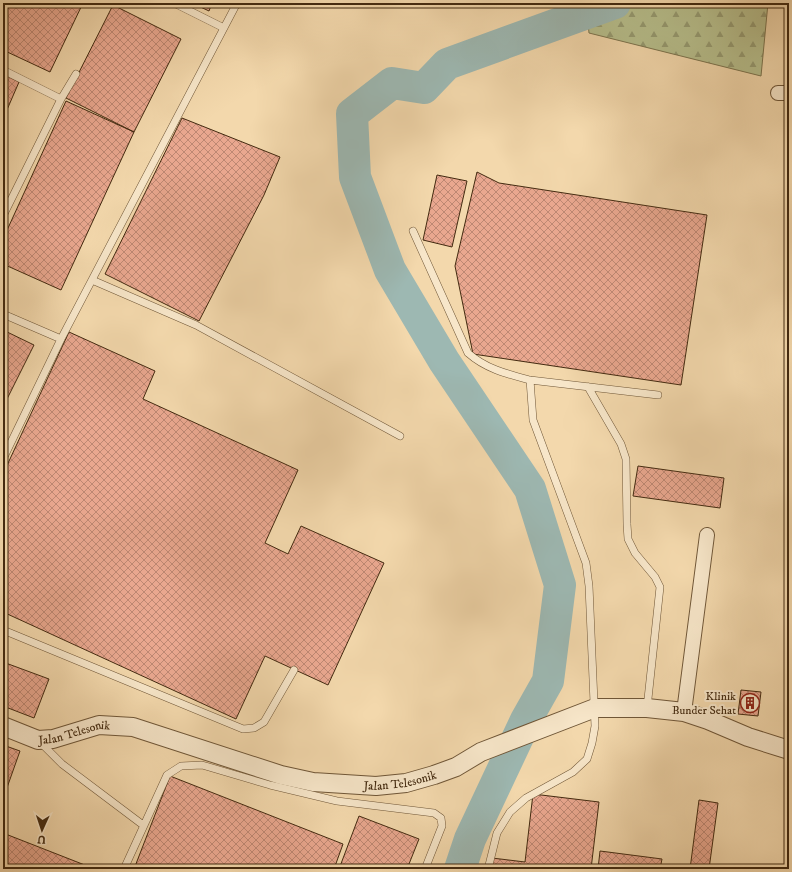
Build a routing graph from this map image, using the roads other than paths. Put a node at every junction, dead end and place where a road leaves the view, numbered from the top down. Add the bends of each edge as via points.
1 (174, 3) edge
2 (237, 3) edge
3 (224, 28) junction
4 (3, 70) edge
5 (76, 74) dead end
6 (61, 99) junction
7 (3, 216) edge
8 (413, 231) dead end
9 (92, 280) junction
10 (3, 314) edge
11 (61, 339) junction
12 (530, 380) junction
13 (588, 387) junction
14 (658, 395) dead end
15 (400, 436) dead end
16 (3, 460) edge
17 (707, 535) dead end
18 (3, 630) edge
19 (294, 670) dead end
20 (595, 708) junction
21 (647, 708) junction
22 (684, 712) junction
23 (3, 726) edge
24 (38, 740) junction
25 (789, 750) edge
26 (144, 825) junction
27 (124, 869) edge
28 (425, 869) edge
29 (488, 869) edge

1 - 3 lane
2 - 3 lane
3 - 9 lane
4 - 6 lane
5 - 6 lane
6 - 7 lane
8 - 12 lane via 468,353 478,362
9 - 11 lane
9 - 15 lane via 196,325
10 - 11 lane
11 - 16 lane
12 - 13 lane
12 - 20 lane via 533,420 586,562
13 - 14 lane
13 - 21 lane via 621,444 626,459 628,539 660,587
17 - 22 street
18 - 19 lane via 243,728 254,728 264,722
20 - 21 street, Jalan Telesonik
20 - 24 street, Jalan Telesonik via 481,752 456,767 434,775 406,783 376,786 313,782 281,775 117,725 99,724 53,739
20 - 29 lane via 595,726 587,759 573,772 526,798 510,812 497,833
21 - 22 street, Jalan Telesonik
22 - 25 street, Jalan Telesonik
23 - 24 street, Jalan Telesonik
24 - 26 lane via 62,764
26 - 27 lane
26 - 28 lane via 168,775 181,766 202,765 270,785 338,800 434,813 441,818 442,826

